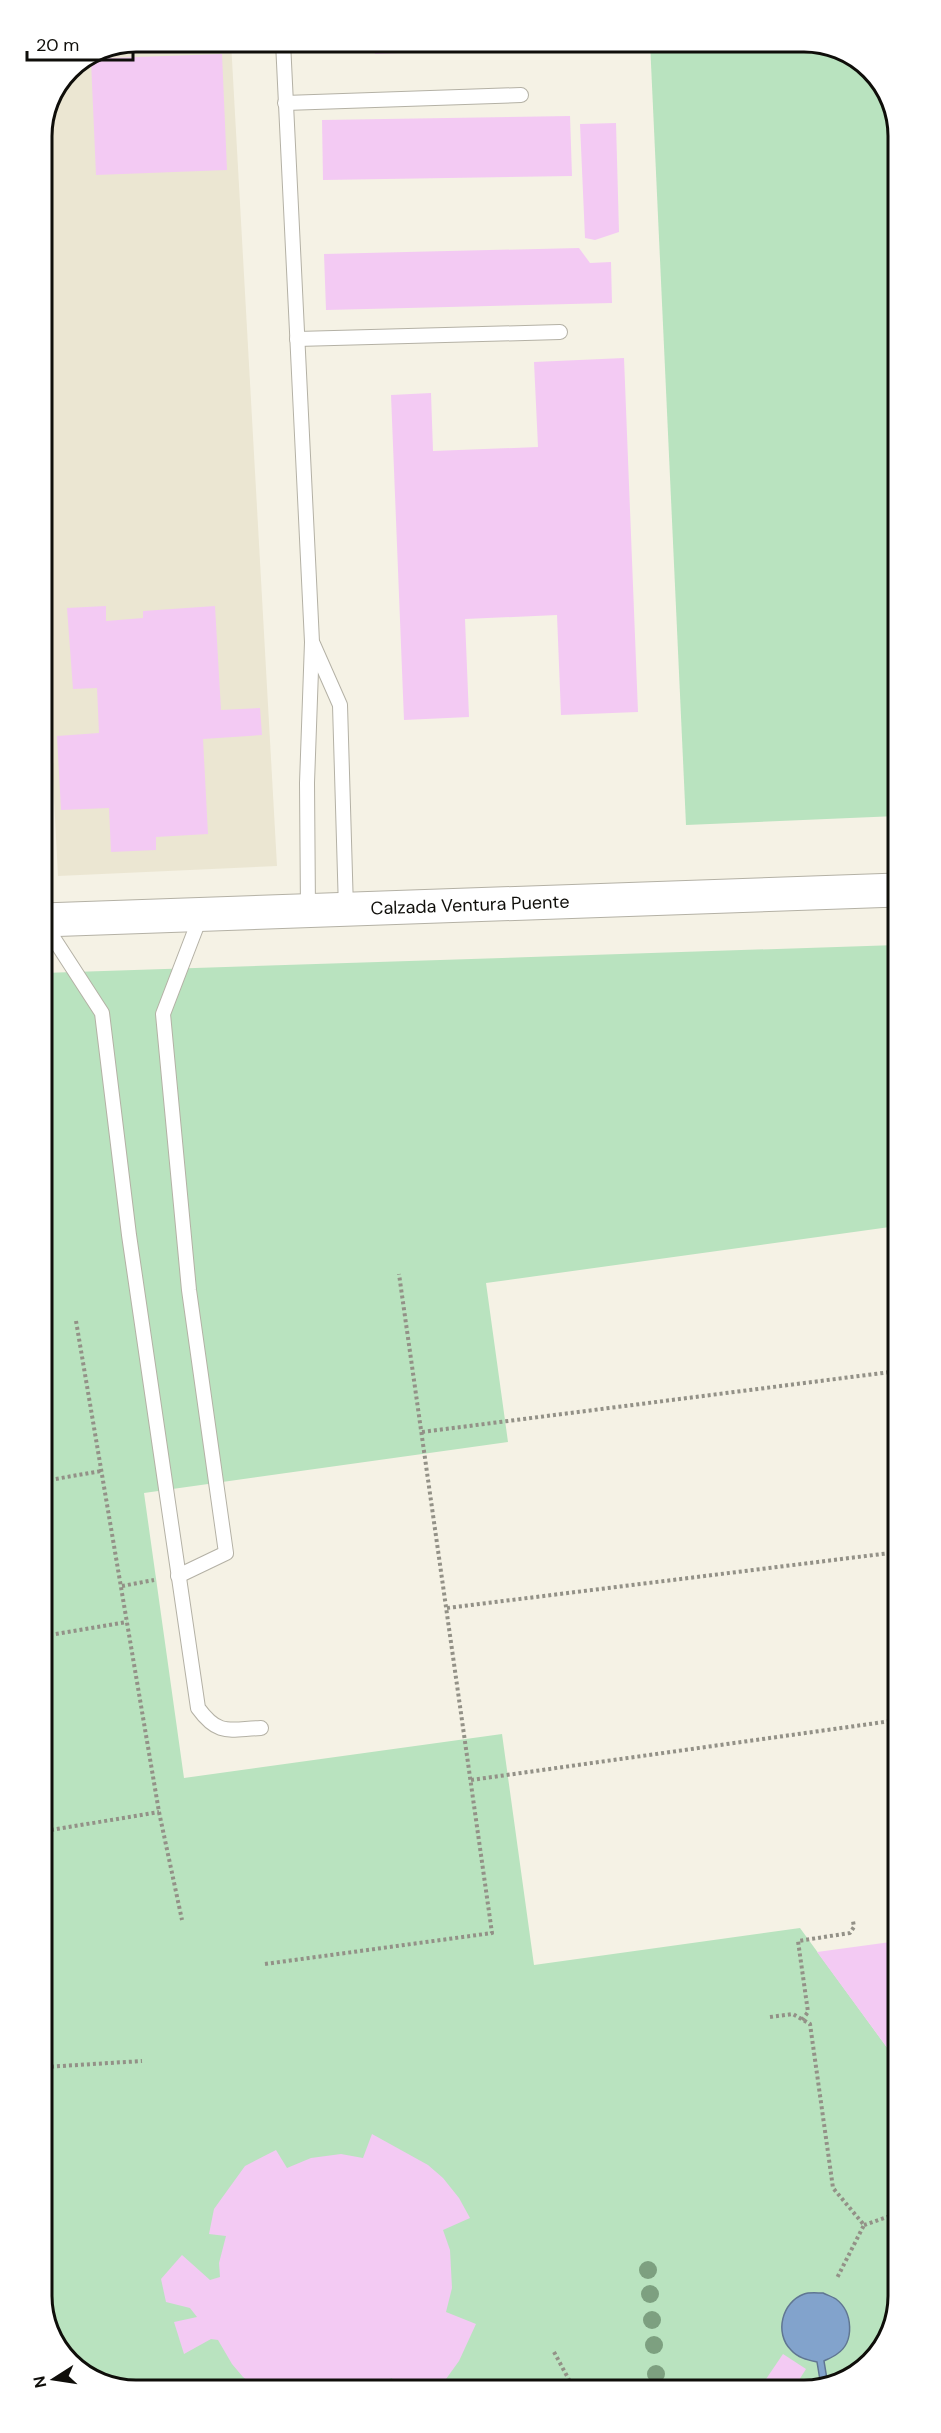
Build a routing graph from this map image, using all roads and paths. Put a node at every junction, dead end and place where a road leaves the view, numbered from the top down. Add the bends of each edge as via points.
1 (283, 53) edge
2 (521, 95) dead end
3 (285, 103) junction
4 (560, 332) dead end
5 (297, 339) junction
6 (312, 642) junction
7 (888, 890) edge
8 (346, 909) junction
9 (308, 910) junction
10 (208, 914) junction
11 (53, 921) edge
12 (53, 937) edge
13 (399, 1274) dead end
14 (76, 1322) dead end
15 (888, 1372) edge
16 (422, 1432) junction
17 (101, 1471) junction
18 (53, 1479) edge
19 (888, 1553) edge
20 (178, 1576) junction
21 (122, 1586) junction
22 (447, 1608) junction
23 (127, 1622) junction
24 (53, 1634) edge
25 (888, 1721) edge
26 (261, 1728) dead end
27 (471, 1780) junction
28 (159, 1812) junction
29 (53, 1830) edge
30 (182, 1920) dead end
31 (853, 1921) dead end
32 (265, 1964) dead end
33 (770, 2017) dead end
34 (802, 2020) junction
35 (142, 2061) dead end
36 (53, 2067) edge
37 (888, 2217) edge
38 (864, 2225) junction
39 (837, 2278) dead end
40 (554, 2352) dead end
41 (569, 2380) edge

1 - 3 lane
2 - 3 lane
3 - 5 lane
4 - 5 lane
5 - 6 lane
6 - 8 lane via 340,705
6 - 9 lane
7 - 8 street, Calzada Ventura Puente
8 - 9 street, Calzada Ventura Puente
9 - 10 street, Calzada Ventura Puente
10 - 11 street, Calzada Ventura Puente
10 - 20 lane via 199,915 163,1014 189,1290 228,1528 226,1553
12 - 20 lane via 102,1013
13 - 16 path
14 - 17 path
15 - 16 path
16 - 22 path
17 - 18 path
17 - 21 path
19 - 22 path
20 - 21 path
20 - 26 lane via 198,1708 208,1722 222,1730
21 - 23 path
22 - 27 path
23 - 24 path
23 - 28 path
25 - 27 path
27 - 32 path via 492,1933
28 - 29 path
28 - 30 path
31 - 34 path via 850,1933 798,1941 808,2012
33 - 34 path via 793,2014
34 - 38 path via 810,2024 833,2188
35 - 36 path
37 - 38 path
38 - 39 path
40 - 41 path

